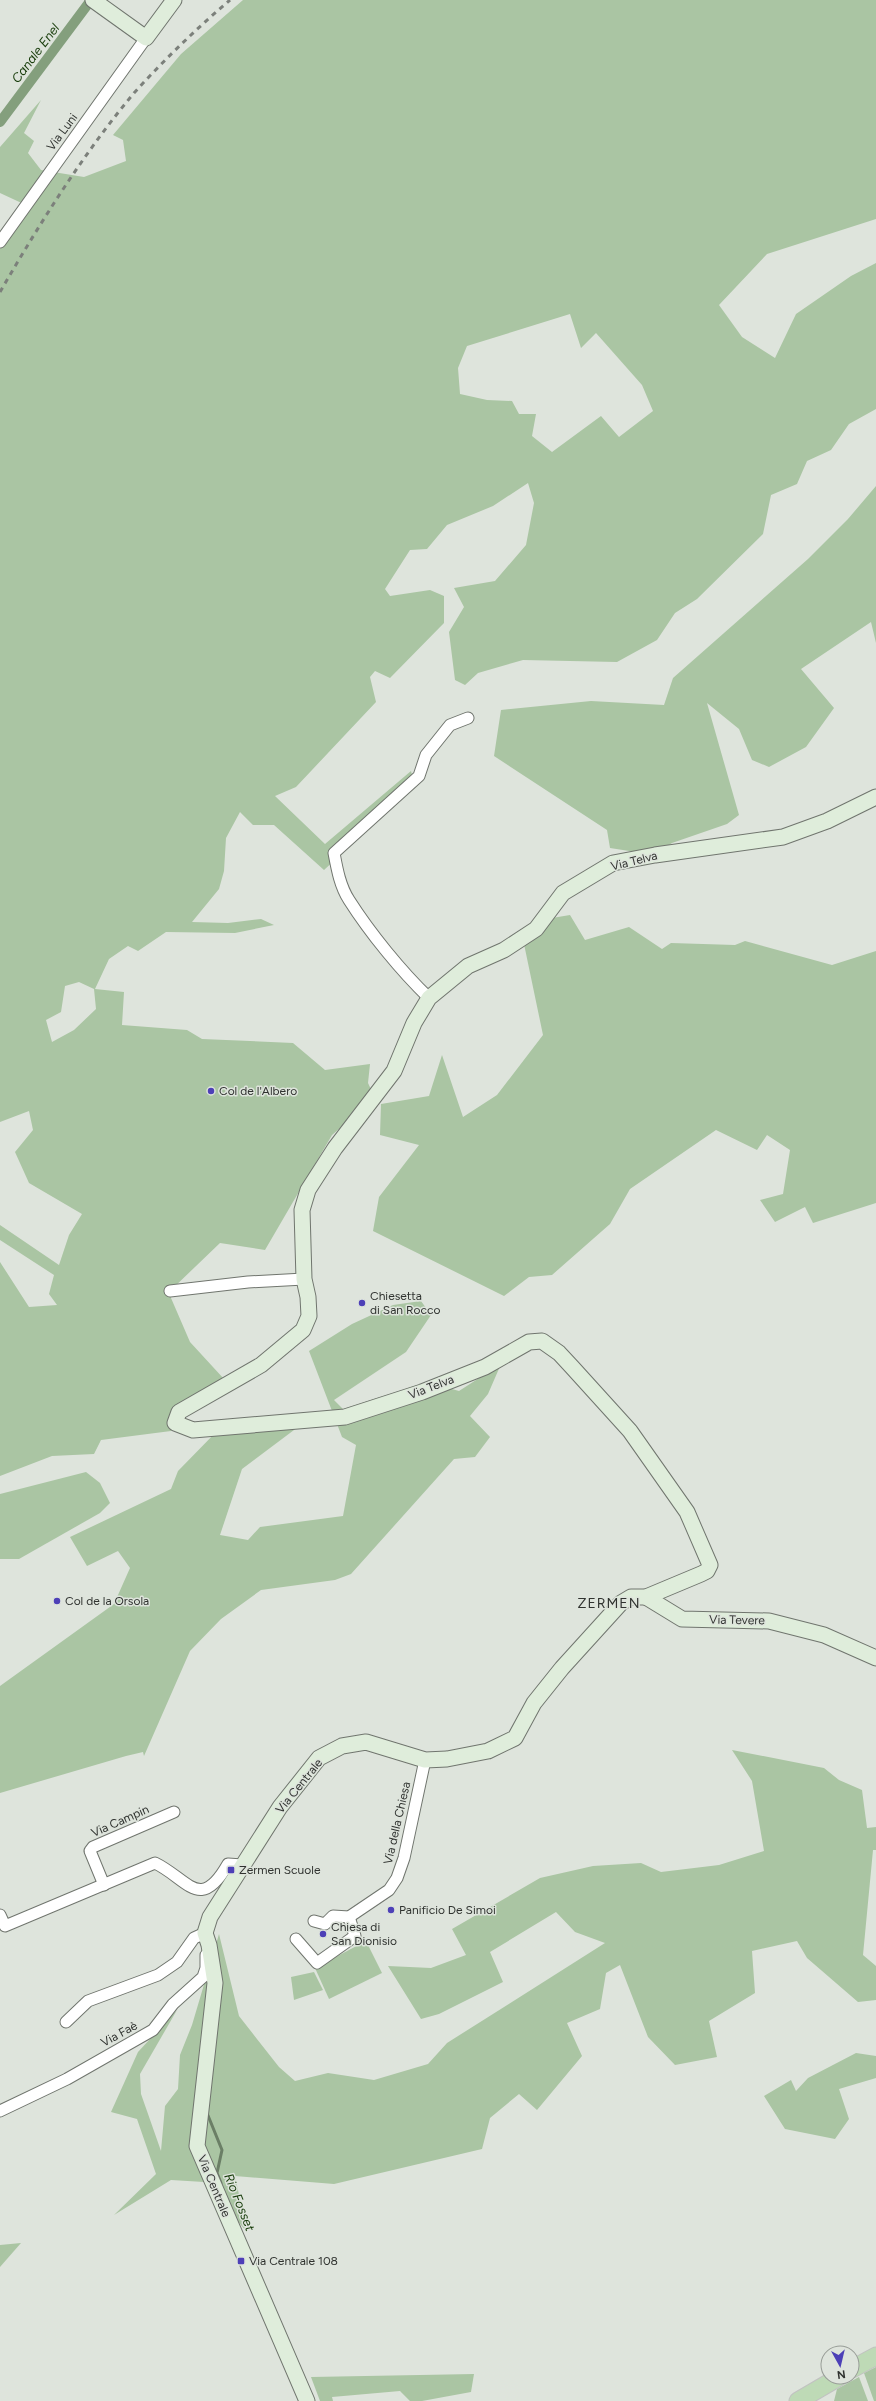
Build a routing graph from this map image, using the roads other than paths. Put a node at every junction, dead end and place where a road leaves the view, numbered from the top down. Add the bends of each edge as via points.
1 (174, 0) edge
2 (99, 4) edge
3 (146, 38) junction
4 (0, 242) edge
5 (468, 718) dead end
6 (876, 797) edge
7 (429, 998) junction
8 (304, 1279) junction
9 (170, 1291) dead end
10 (646, 1597) junction
11 (876, 1658) edge
12 (425, 1760) junction
13 (174, 1812) dead end
14 (242, 1864) junction
15 (104, 1885) junction
16 (0, 1915) edge
17 (350, 1917) junction
18 (314, 1921) dead end
19 (207, 1939) junction
20 (296, 1939) dead end
21 (66, 2022) dead end
22 (0, 2111) edge
23 (876, 2356) edge
24 (860, 2365) edge
25 (825, 2385) edge
26 (307, 2401) edge
27 (798, 2401) edge

1 - 3 street
2 - 3 street
3 - 4 street, Via Luni
5 - 7 street via 450,725 426,755 419,776 334,853 338,874 348,899 386,949
6 - 7 street, Via Telva via 827,821 783,837 613,863 563,894 536,929 504,950 468,966
7 - 8 street, Via Telva via 414,1023 394,1071 335,1148 308,1190 302,1210
8 - 9 street via 229,1283
8 - 10 street, Via Telva via 309,1316 303,1330 261,1365 179,1412 175,1423 194,1430 345,1417 422,1392 485,1367 529,1342 542,1341 572,1367 630,1431 687,1512 710,1565 707,1571
10 - 11 street, Via Tevere via 682,1620 768,1620 824,1635
10 - 12 street, Via Centrale via 631,1597 621,1602 534,1703 515,1738 488,1751 447,1760
12 - 14 street, Via Centrale via 366,1742 342,1746 319,1758 280,1807
12 - 17 street, Via della Chiesa via 404,1858 397,1878 389,1890
13 - 15 street, Via Campin via 93,1846 90,1851 93,1862
14 - 15 street via 228,1864 218,1881 204,1890 190,1888 167,1869 155,1863
14 - 19 street, Via Centrale via 210,1917
15 - 16 street via 5,1926
17 - 18 street via 333,1916 324,1924
17 - 20 street via 355,1936 317,1963
19 - 21 street via 194,1938 177,1962 158,1975 88,2001
19 - 22 street, Via Faè via 204,1948 206,1961 203,1977 172,2004 153,2030 67,2079
19 - 26 street, Via Centrale via 215,1983 197,2146
23 - 24 main road
25 - 27 main road

